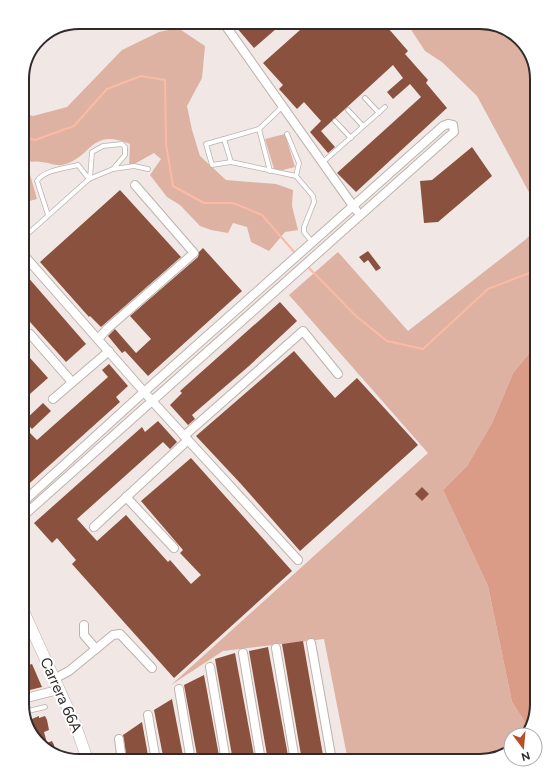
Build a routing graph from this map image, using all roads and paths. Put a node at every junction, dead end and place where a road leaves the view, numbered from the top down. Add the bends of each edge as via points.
1 (228, 29) edge
2 (365, 98) dead end
3 (283, 106) junction
4 (385, 107) dead end
5 (348, 110) dead end
6 (379, 113) junction
7 (335, 121) dead end
8 (363, 126) junction
9 (259, 129) junction
10 (287, 134) dead end
11 (351, 138) junction
12 (224, 139) junction
13 (231, 162) junction
14 (322, 162) junction
15 (113, 169) junction
16 (148, 169) dead end
17 (270, 171) junction
18 (296, 176) junction
19 (89, 178) junction
20 (135, 185) dead end
21 (353, 207) junction
22 (48, 215) junction
23 (360, 216) junction
24 (29, 233) edge
25 (309, 245) junction
26 (29, 261) edge
27 (30, 334) dead end
28 (98, 339) junction
29 (109, 351) junction
30 (338, 374) dead end
31 (72, 382) junction
32 (144, 392) junction
33 (53, 399) dead end
34 (153, 402) junction
35 (186, 438) junction
36 (29, 497) edge
37 (126, 497) junction
38 (29, 511) edge
39 (94, 527) dead end
40 (174, 548) dead end
41 (298, 560) dead end
42 (29, 624) edge
43 (84, 626) dead end
44 (310, 643) dead end
45 (276, 648) dead end
46 (96, 649) junction
47 (243, 653) dead end
48 (210, 667) dead end
49 (152, 668) dead end
50 (56, 685) junction
51 (179, 689) dead end
52 (29, 696) edge
53 (45, 707) dead end
54 (29, 711) edge
55 (148, 715) dead end
56 (119, 739) dead end
57 (86, 754) edge
58 (121, 754) edge
59 (155, 754) edge
60 (190, 754) edge
61 (225, 754) edge
62 (260, 754) edge
63 (294, 754) edge
64 (331, 754) edge

1 - 3 street
2 - 6 lane
3 - 9 lane
3 - 14 street
4 - 6 lane
5 - 8 lane
6 - 8 lane
7 - 11 lane
8 - 11 lane
9 - 12 lane
9 - 17 lane
10 - 18 lane via 299,163
11 - 14 lane
12 - 13 lane
12 - 13 lane via 206,144 210,158 212,164
13 - 17 lane
14 - 21 street
15 - 16 lane via 134,166
15 - 19 lane
15 - 19 lane via 125,155 125,147 122,144 103,146 92,152
17 - 18 lane
18 - 25 lane via 313,196 314,202 304,227
19 - 22 lane
19 - 22 lane via 78,165 39,178 37,181
20 - 28 street via 194,253
21 - 23 street
21 - 23 street via 443,126 453,125 454,132
21 - 25 street
22 - 24 lane
23 - 34 street
25 - 32 street
26 - 28 street
27 - 31 street
28 - 29 street
29 - 31 street
29 - 32 street
30 - 35 street via 303,331
31 - 33 street
32 - 34 street
32 - 36 street
34 - 35 street
34 - 38 street
35 - 37 street
35 - 41 street
37 - 39 street
37 - 40 street
42 - 50 street, Carrera 66A
43 - 46 street via 84,635
44 - 64 street
45 - 63 street
46 - 49 street via 113,635 120,634
46 - 50 street
47 - 62 street
48 - 61 street
50 - 52 street
50 - 57 street, Carrera 66A via 75,724
51 - 60 street
53 - 54 lane
55 - 59 street
56 - 58 street

